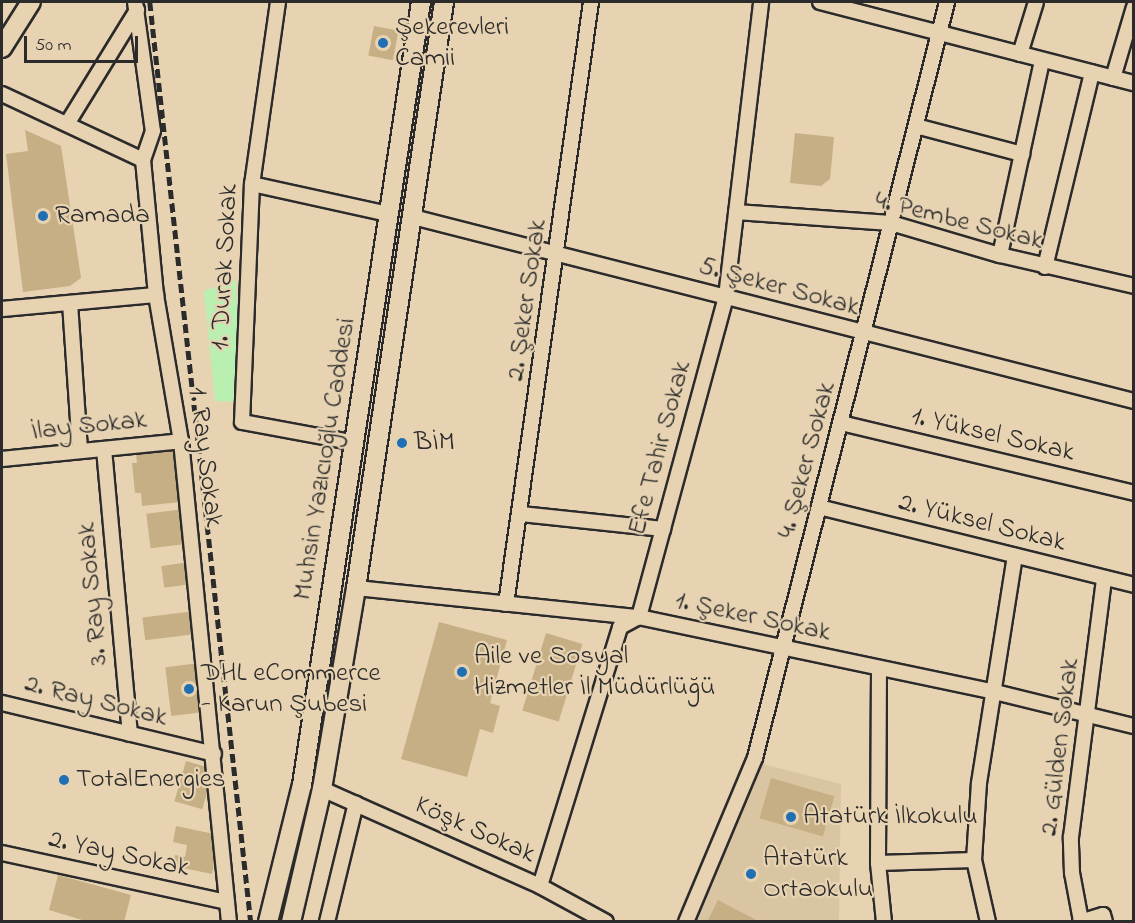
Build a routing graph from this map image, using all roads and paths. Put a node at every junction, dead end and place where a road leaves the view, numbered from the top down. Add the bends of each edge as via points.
1 (31, 2) edge
2 (278, 2) edge
3 (421, 2) edge
4 (444, 2) edge
5 (591, 2) edge
6 (761, 2) edge
7 (820, 2) edge
8 (947, 2) edge
9 (1036, 2) edge
10 (136, 6) edge
11 (1134, 7) edge
12 (941, 32) junction
13 (2, 48) edge
14 (1020, 54) junction
15 (1042, 61) junction
16 (1092, 73) junction
17 (1113, 78) junction
18 (1134, 83) edge
19 (2, 94) edge
20 (67, 124) junction
21 (916, 126) junction
22 (1022, 154) junction
23 (143, 160) junction
24 (252, 184) junction
25 (736, 212) junction
26 (389, 214) junction
27 (413, 217) junction
28 (891, 222) junction
29 (558, 253) junction
30 (1000, 255) junction
31 (1045, 267) junction
32 (1134, 286) edge
33 (156, 295) junction
34 (726, 297) junction
35 (70, 303) junction
36 (2, 309) edge
37 (865, 335) junction
38 (1134, 401) edge
39 (841, 423) junction
40 (181, 441) junction
41 (355, 443) junction
42 (104, 449) junction
43 (80, 451) junction
44 (2, 459) edge
45 (1134, 493) edge
46 (819, 507) junction
47 (521, 514) junction
48 (663, 529) junction
49 (1015, 556) junction
50 (1104, 579) junction
51 (1134, 585) edge
52 (356, 588) junction
53 (506, 604) junction
54 (639, 617) junction
55 (782, 648) junction
56 (879, 669) junction
57 (991, 691) junction
58 (2, 703) edge
59 (1088, 716) junction
60 (1134, 726) edge
61 (130, 734) junction
62 (214, 754) junction
63 (302, 785) junction
64 (322, 789) junction
65 (356, 803) junction
66 (2, 853) edge
67 (974, 860) junction
68 (878, 863) junction
69 (540, 885) junction
70 (227, 902) junction
71 (1104, 918) edge
72 (229, 921) edge
73 (268, 921) edge
74 (291, 921) edge
75 (327, 921) edge
76 (606, 921) edge
77 (686, 921) edge
78 (884, 921) edge
79 (988, 921) edge
80 (1080, 921) edge

1 - 13 street
2 - 24 street, 1. Durak Sokak
3 - 26 street, Muhsin Yazıcıoğlu Caddesi
4 - 27 street, Muhsin Yazıcıoğlu Caddesi
5 - 29 street, 2. Şeker Sokak
6 - 25 street, Efe Tahir Sokak
7 - 12 street
8 - 12 street, 4. Şeker Sokak
9 - 14 street
10 - 20 street
10 - 23 street, 1. Ray Sokak via 153,131
11 - 17 street
12 - 14 street
12 - 21 street, 4. Şeker Sokak
14 - 15 street
15 - 16 street
15 - 22 street
16 - 17 street
16 - 31 street
17 - 18 street
19 - 20 street
20 - 23 street
21 - 22 street
21 - 28 street, 4. Şeker Sokak
22 - 30 street
23 - 33 street, 1. Ray Sokak
24 - 26 street
24 - 41 street, 1. Durak Sokak via 242,422
25 - 28 street, 4. Pembe Sokak
25 - 34 street, Efe Tahir Sokak
26 - 41 street, Muhsin Yazıcıoğlu Caddesi
27 - 29 street, 5. Şeker Sokak
27 - 52 street, Muhsin Yazıcıoğlu Caddesi
28 - 30 street, 4. Pembe Sokak
28 - 37 street, 4. Şeker Sokak
29 - 34 street, 5. Şeker Sokak
29 - 47 street, 2. Şeker Sokak
30 - 31 street, 4. Pembe Sokak
31 - 32 street, 4. Pembe Sokak
33 - 35 street
33 - 40 street, 1. Ray Sokak
34 - 37 street, 5. Şeker Sokak
34 - 48 street, Efe Tahir Sokak
35 - 36 street
35 - 43 street
37 - 38 street, 5. Şeker Sokak
37 - 39 street, 4. Şeker Sokak
39 - 45 street, 1. Yüksel Sokak
39 - 46 street, 4. Şeker Sokak
40 - 42 street, İlay Sokak
40 - 62 street, 1. Ray Sokak
41 - 63 street, Muhsin Yazıcıoğlu Caddesi
42 - 43 street, İlay Sokak
42 - 61 street, 3. Ray Sokak
43 - 44 street, İlay Sokak
46 - 49 street, 2. Yüksel Sokak
46 - 55 street, 4. Şeker Sokak
47 - 48 street
47 - 53 street, 2. Şeker Sokak
48 - 54 street, Efe Tahir Sokak
49 - 50 street, 2. Yüksel Sokak
49 - 57 street
50 - 51 street, 2. Yüksel Sokak
50 - 59 street, 2. Gülden Sokak
52 - 53 street, 1. Şeker Sokak
52 - 64 street, Muhsin Yazıcıoğlu Caddesi
53 - 54 street, 1. Şeker Sokak
54 - 55 street, 1. Şeker Sokak
54 - 69 street via 620,627
55 - 56 street, 1. Şeker Sokak
55 - 77 street, 4. Şeker Sokak via 755,758
56 - 57 street, 1. Şeker Sokak
56 - 68 street
57 - 59 street, 1. Şeker Sokak
57 - 67 street
58 - 61 street, 2. Ray Sokak
59 - 60 street, 1. Şeker Sokak
59 - 80 street, 2. Gülden Sokak via 1071,837
61 - 62 street, 2. Ray Sokak
62 - 70 street, 1. Ray Sokak
63 - 64 street
63 - 73 street, Muhsin Yazıcıoğlu Caddesi
64 - 65 street, Köşk Sokak
64 - 74 street, Muhsin Yazıcıoğlu Caddesi
65 - 69 street, Köşk Sokak
65 - 75 street
66 - 70 street, 2. Yay Sokak
67 - 68 street
67 - 79 street
68 - 78 street
69 - 76 street, Köşk Sokak
70 - 72 street, 1. Ray Sokak
71 - 80 street

